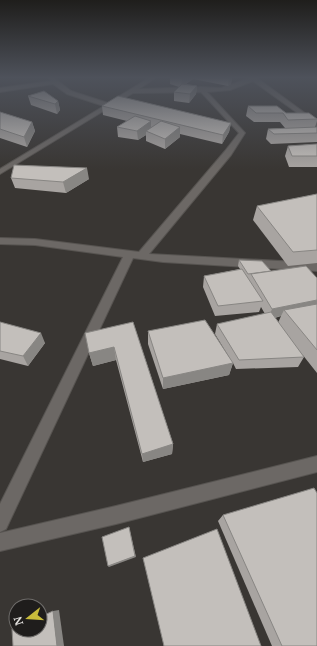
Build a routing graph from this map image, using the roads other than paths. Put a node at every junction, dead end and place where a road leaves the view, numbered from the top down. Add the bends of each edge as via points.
1 (103, 108) edge
2 (219, 108) edge
3 (294, 108) edge
4 (317, 125) edge
5 (0, 172) edge
6 (0, 241) edge
7 (136, 255) junction
8 (316, 268) edge
9 (317, 464) edge
10 (0, 523) edge
11 (0, 542) edge

1 - 5 street
2 - 7 street via 242,133 228,153
3 - 4 street
6 - 7 street via 35,242
7 - 8 street via 163,259
7 - 10 street
9 - 11 street

